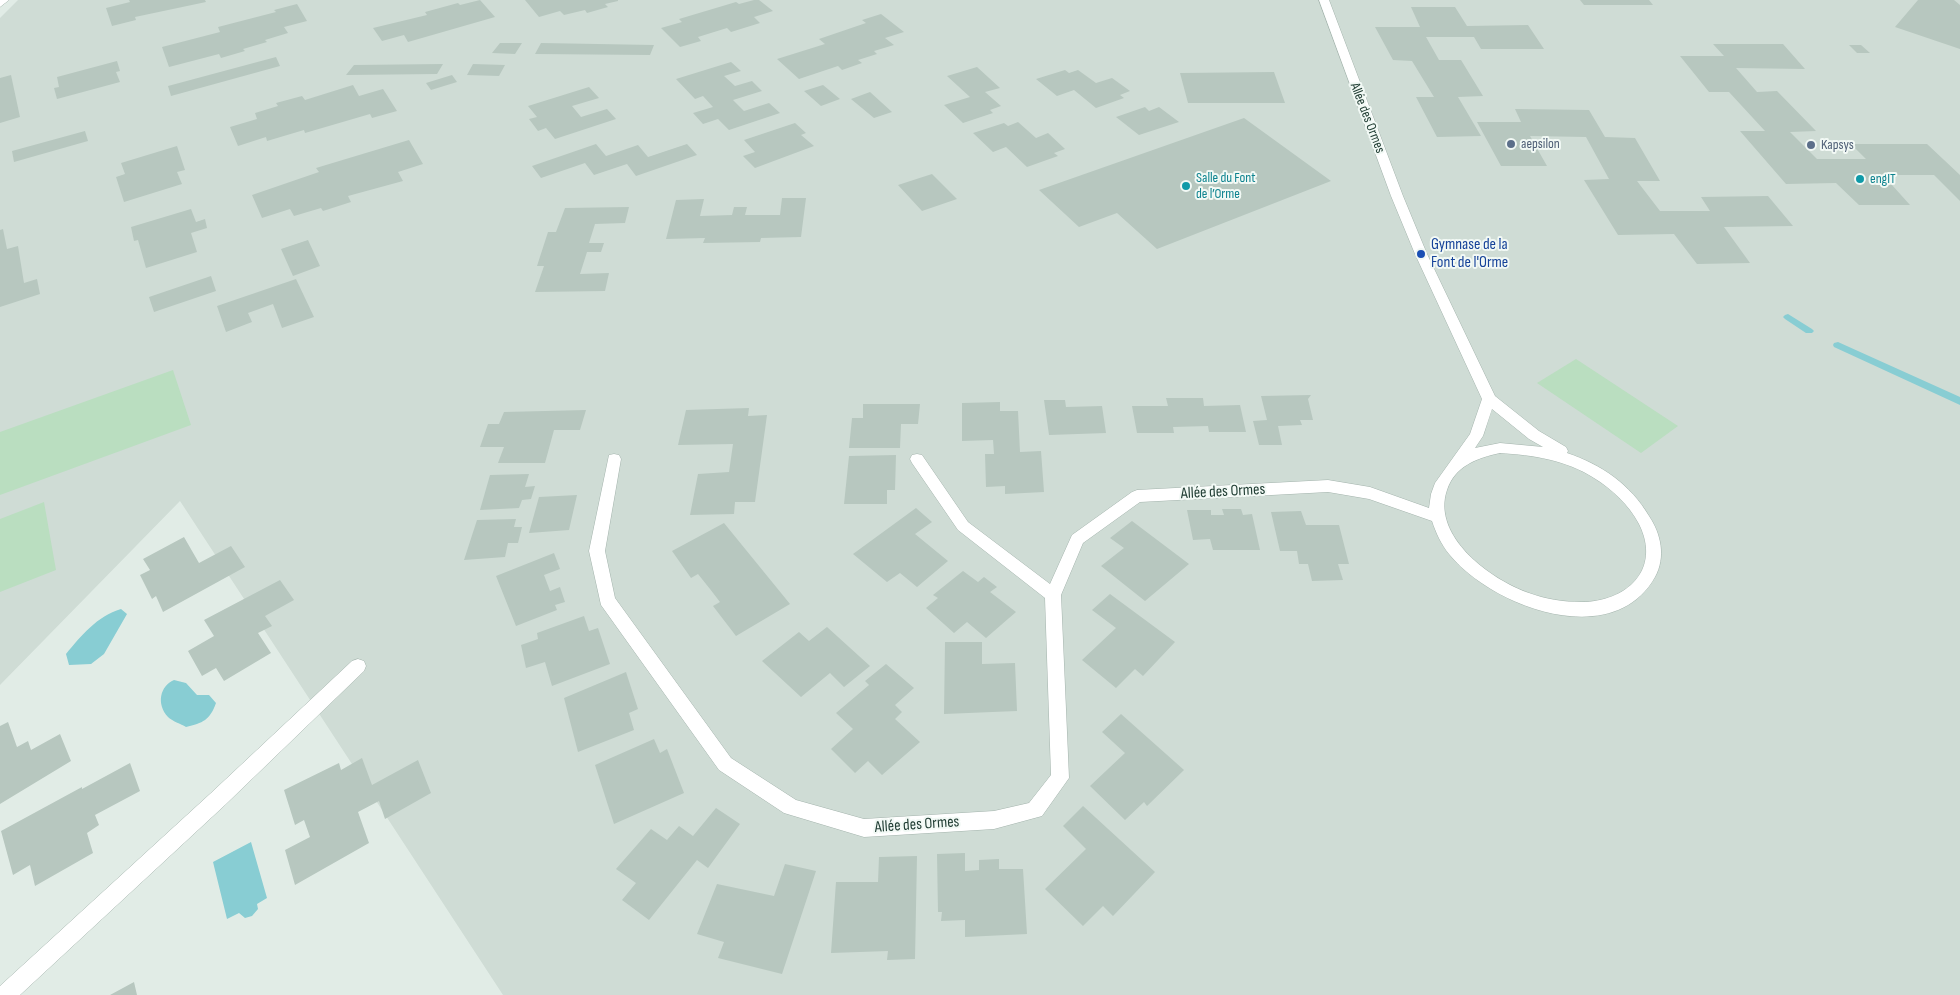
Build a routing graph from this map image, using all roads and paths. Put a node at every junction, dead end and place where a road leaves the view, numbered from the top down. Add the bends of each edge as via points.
1 (4, 0) edge
2 (1324, 0) edge
3 (0, 4) edge
4 (1489, 399) junction
5 (614, 459) dead end
6 (917, 459) dead end
7 (1451, 468) junction
8 (1598, 473) junction
9 (1438, 517) junction
10 (1054, 595) junction
11 (358, 666) dead end
12 (5, 995) edge

1 - 3 street
2 - 4 street, Allée des Ormes via 1397,196
4 - 7 street via 1476,436
4 - 8 street, Allée des Ormes via 1534,436
5 - 10 street, Allée des Ormes via 597,551 607,600 724,764 791,808 864,828 994,820 1035,810 1060,778
6 - 10 street via 963,526
7 - 8 street via 1472,454 1508,448 1532,449 1566,457
7 - 9 street via 1441,482 1436,499
8 - 9 street via 1636,506 1648,525 1655,550 1650,575 1635,594 1608,606 1575,609 1539,603 1503,589 1472,568 1450,543
9 - 10 street, Allée des Ormes via 1370,493 1328,486 1137,496 1077,540
11 - 12 street

